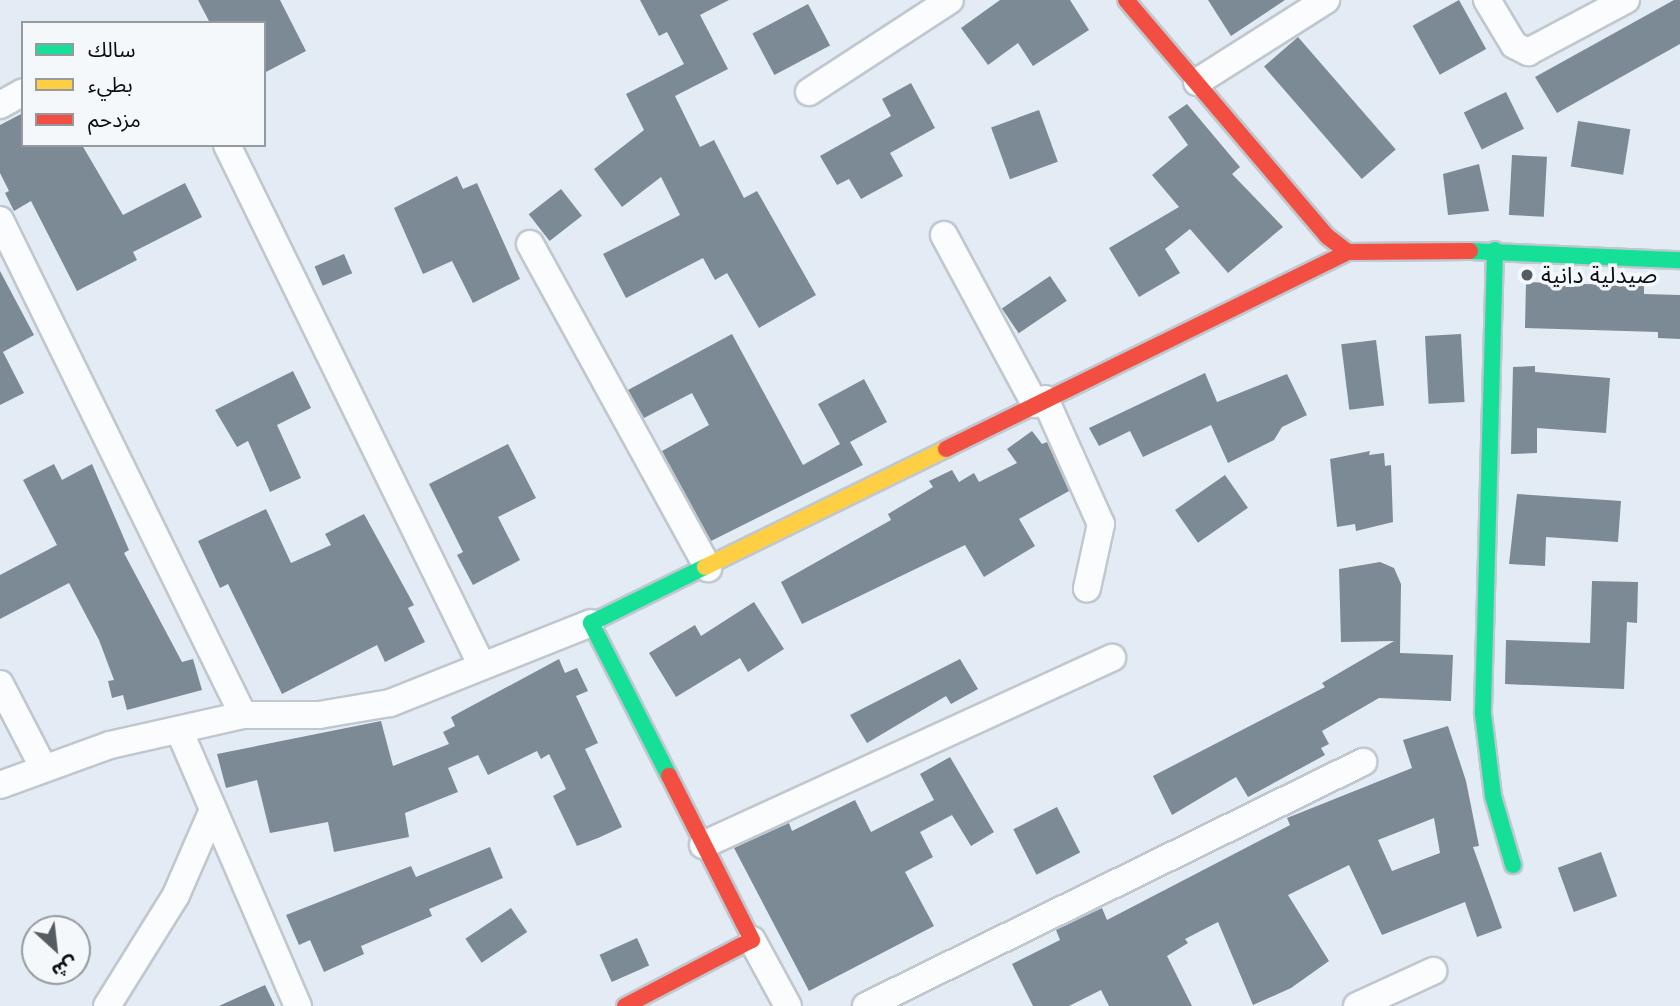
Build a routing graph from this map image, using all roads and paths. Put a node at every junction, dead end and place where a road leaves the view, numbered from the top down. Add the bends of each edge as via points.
1 (950, 0) edge
2 (1126, 0) edge
3 (1326, 0) edge
4 (1487, 0) edge
5 (1626, 0) edge
6 (1197, 82) junction
7 (809, 92) dead end
8 (21, 93) edge
9 (0, 105) edge
10 (228, 147) edge
11 (0, 220) edge
12 (944, 235) dead end
13 (530, 244) dead end
14 (1495, 250) junction
15 (1348, 252) junction
16 (1680, 260) edge
17 (1040, 401) junction
18 (708, 568) junction
19 (1087, 588) dead end
20 (591, 623) junction
21 (1112, 658) dead end
22 (482, 666) junction
23 (0, 684) edge
24 (243, 715) junction
25 (179, 730) junction
26 (1363, 762) dead end
27 (43, 766) junction
28 (0, 785) edge
29 (213, 810) junction
30 (703, 845) junction
31 (1513, 865) dead end
32 (752, 940) junction
33 (1433, 971) dead end
34 (107, 1006) edge
35 (298, 1006) edge
36 (625, 1006) edge
37 (788, 1006) edge
38 (866, 1006) edge
39 (1357, 1006) edge

1 - 7 street
2 - 6 street
3 - 6 street
4 - 5 street via 1514,45 1528,52
6 - 15 street via 1328,237
8 - 9 street
10 - 22 street
11 - 24 street
12 - 17 street
13 - 18 street
14 - 15 street via 1375,256
14 - 16 street
14 - 31 street via 1483,714 1493,796
15 - 17 street
17 - 18 street
17 - 19 street via 1101,524
18 - 20 street
20 - 22 street
20 - 30 street
21 - 30 street
22 - 24 street via 369,709
23 - 27 street
24 - 25 street
25 - 27 street
25 - 29 street
26 - 38 street
27 - 28 street
29 - 34 street via 176,895
29 - 35 street
30 - 32 street
32 - 36 street
32 - 37 street
33 - 39 street

